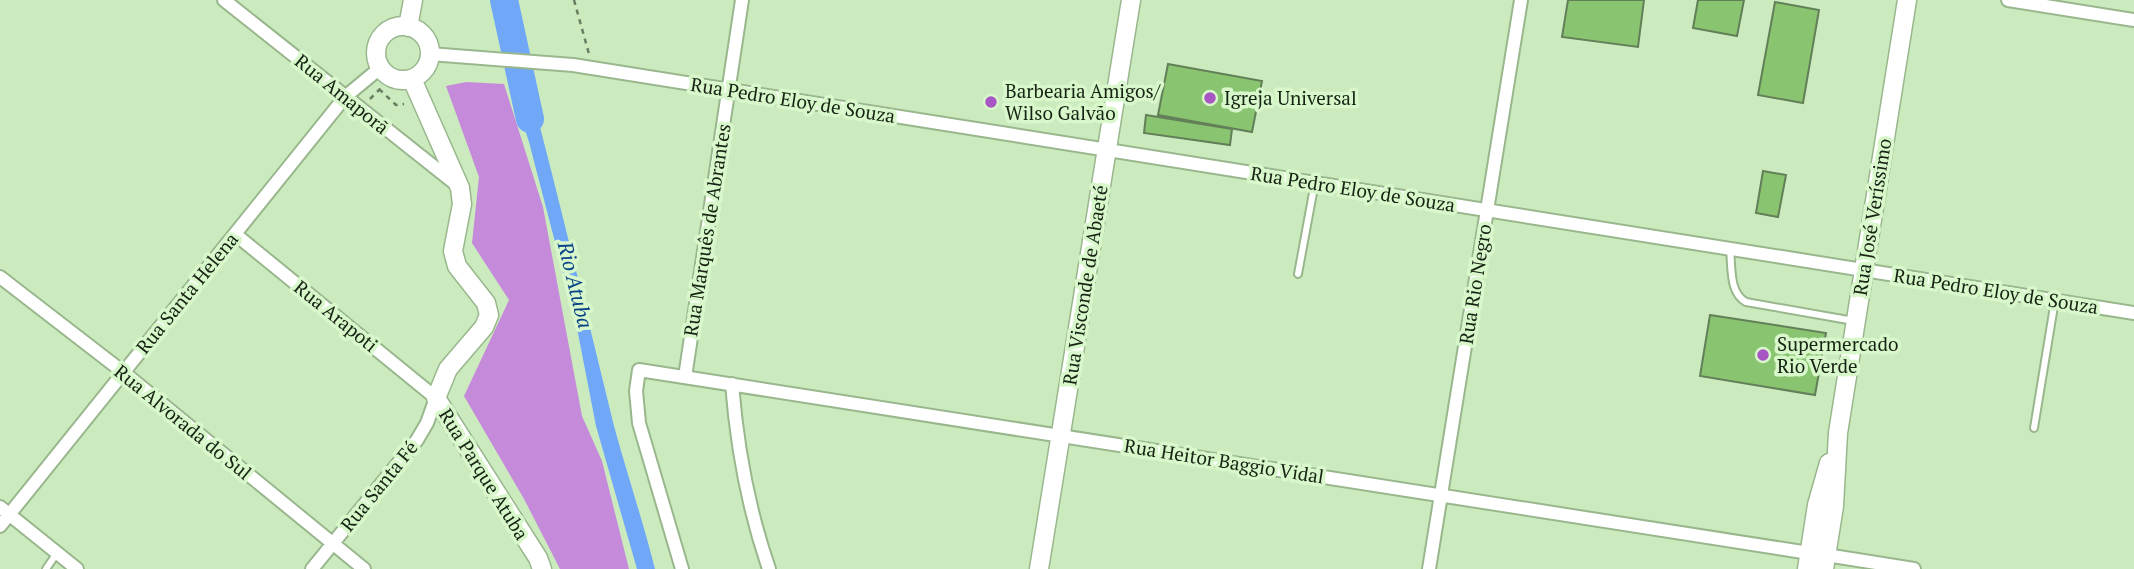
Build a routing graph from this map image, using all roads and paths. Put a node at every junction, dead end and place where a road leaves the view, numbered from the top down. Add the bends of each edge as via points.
1 (224, 0) edge
2 (413, 0) edge
3 (574, 0) edge
4 (742, 0) edge
5 (1131, 0) edge
6 (1521, 0) edge
7 (1907, 0) edge
8 (2008, 0) edge
9 (2134, 20) edge
10 (408, 27) junction
11 (430, 54) junction
12 (593, 68) junction
13 (374, 73) junction
14 (412, 79) junction
15 (729, 89) junction
16 (345, 97) junction
17 (420, 98) junction
18 (1107, 149) junction
19 (1315, 183) junction
20 (460, 188) junction
21 (1487, 210) junction
22 (235, 234) junction
23 (1730, 248) junction
24 (1864, 270) junction
25 (1298, 274) dead end
26 (0, 277) edge
27 (2055, 300) junction
28 (2134, 313) edge
29 (1856, 322) junction
30 (123, 372) junction
31 (685, 377) junction
32 (732, 384) junction
33 (436, 398) junction
34 (2034, 428) dead end
35 (1061, 436) junction
36 (1441, 495) junction
37 (5, 511) edge
38 (0, 526) edge
39 (333, 543) junction
40 (57, 553) junction
41 (1817, 561) edge
42 (46, 569) edge
43 (77, 569) edge
44 (312, 569) edge
45 (364, 569) edge
46 (542, 569) edge
47 (682, 569) edge
48 (769, 569) edge
49 (1039, 569) edge
50 (1429, 569) edge
51 (1914, 569) edge

1 - 16 street, Rua Amaporã
2 - 10 street
3 - 12 path
4 - 15 street, Rua Marquês de Abrantes
5 - 18 street, Rua Visconde de Abaeté
6 - 21 street, Rua Rio Negro
7 - 24 street, Rua José Veríssimo
8 - 9 street
10 - 11 street via 426,39
10 - 13 street via 391,30 379,42
11 - 12 street, Rua Pedro Eloy de Souza
11 - 14 street via 425,69
12 - 15 street, Rua Pedro Eloy de Souza
13 - 14 street
13 - 16 street, Rua Santa Helena
13 - 17 path via 396,105
14 - 17 street, Rua Parque Atuba
15 - 18 street, Rua Pedro Eloy de Souza
15 - 31 street, Rua Marquês de Abrantes
16 - 20 street, Rua Amaporã
16 - 22 street, Rua Santa Helena
17 - 20 street, Rua Parque Atuba
18 - 19 street, Rua Pedro Eloy de Souza
18 - 35 street, Rua Visconde de Abaeté
19 - 21 street, Rua Pedro Eloy de Souza
19 - 25 lane
20 - 33 street, Rua Parque Atuba via 462,204 453,251 457,266 486,303 489,315 448,369
21 - 23 street, Rua Pedro Eloy de Souza
21 - 36 street, Rua Rio Negro
22 - 30 street, Rua Santa Helena
22 - 33 street, Rua Arapoti
23 - 24 street, Rua Pedro Eloy de Souza
23 - 29 lane via 1738,298
24 - 27 street, Rua Pedro Eloy de Souza
24 - 29 street, Rua José Veríssimo
26 - 30 street, Rua Alvorada do Sul
27 - 28 street, Rua Pedro Eloy de Souza
27 - 34 lane
29 - 41 street, Rua José Veríssimo via 1838,433 1834,506
30 - 37 street, Rua Santa Helena
30 - 39 street, Rua Alvorada do Sul
31 - 32 street, Rua Heitor Baggio Vidal
31 - 47 street, Rua Heitor Baggio Vidal via 639,370 636,391 639,423
32 - 35 street, Rua Heitor Baggio Vidal
32 - 48 street via 737,445
33 - 39 street, Rua Santa Fé via 417,440
33 - 46 street, Rua Parque Atuba
35 - 36 street, Rua Heitor Baggio Vidal
35 - 49 street, Rua Visconde de Abaeté
36 - 41 street, Rua Heitor Baggio Vidal
36 - 50 street, Rua Rio Negro
37 - 38 street, Rua Santa Helena
37 - 40 street
39 - 44 street, Rua Santa Fé
39 - 45 street, Rua Alvorada do Sul
40 - 42 lane
40 - 43 street
41 - 51 street, Rua Heitor Baggio Vidal

